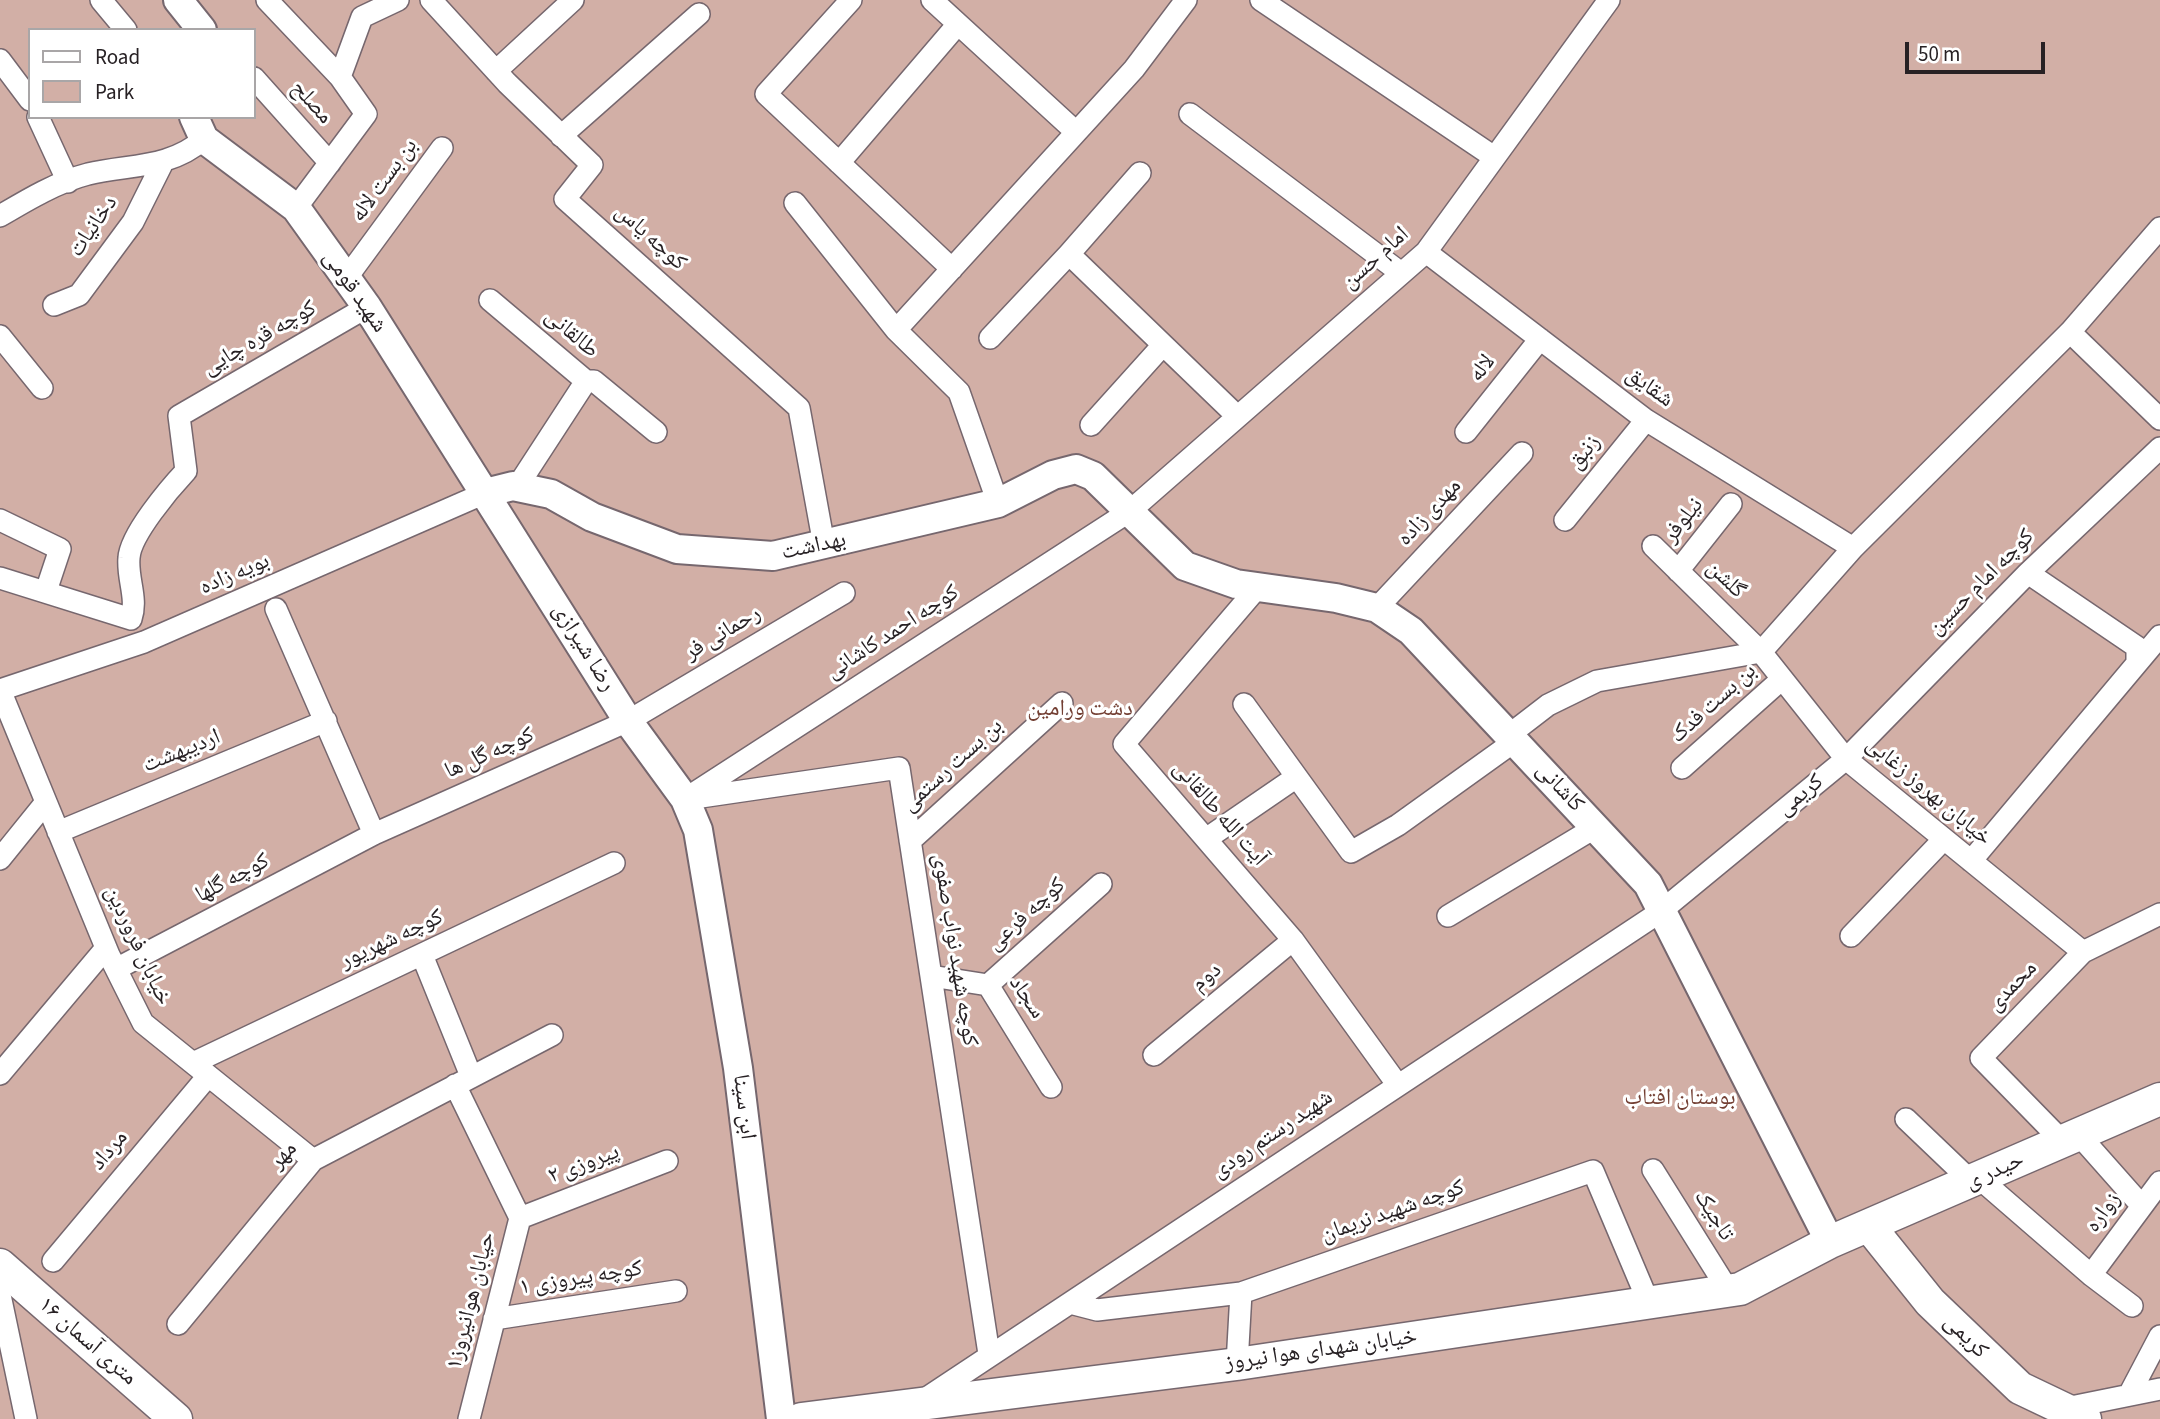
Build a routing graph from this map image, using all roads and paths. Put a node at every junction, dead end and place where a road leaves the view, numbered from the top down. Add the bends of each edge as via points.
1 (101, 0) edge
2 (178, 0) edge
3 (267, 0) edge
4 (398, 0) edge
5 (431, 0) edge
6 (573, 0) edge
7 (851, 0) edge
8 (932, 0) edge
9 (1186, 0) edge
10 (1261, 0) edge
11 (1609, 0) edge
12 (699, 14) dead end
13 (958, 24) junction
14 (124, 28) edge
15 (200, 28) edge
16 (0, 60) edge
17 (496, 71) junction
18 (340, 76) junction
19 (256, 80) edge
20 (28, 97) edge
21 (1190, 114) dead end
22 (39, 119) edge
23 (199, 128) edge
24 (1076, 132) junction
25 (561, 136) junction
26 (442, 148) dead end
27 (1494, 158) junction
28 (163, 162) junction
29 (330, 163) junction
30 (839, 163) junction
31 (1140, 173) dead end
32 (68, 182) junction
33 (795, 203) dead end
34 (296, 208) junction
35 (0, 216) edge
36 (2160, 228) edge
37 (1426, 251) junction
38 (1069, 254) junction
39 (952, 269) junction
40 (1401, 273) junction
41 (345, 280) junction
42 (490, 300) dead end
43 (54, 304) dead end
44 (367, 307) junction
45 (896, 330) junction
46 (2070, 332) junction
47 (0, 337) edge
48 (990, 338) dead end
49 (1540, 339) junction
50 (1163, 345) junction
51 (586, 381) junction
52 (42, 388) dead end
53 (1237, 416) junction
54 (2160, 419) edge
55 (1646, 420) junction
56 (1091, 425) dead end
57 (656, 432) dead end
58 (1466, 432) dead end
59 (2160, 448) edge
60 (1522, 453) dead end
61 (517, 487) junction
62 (485, 493) junction
63 (998, 503) junction
64 (1731, 504) dead end
65 (1130, 511) junction
66 (0, 520) edge
67 (1565, 520) dead end
68 (824, 545) junction
69 (1653, 546) dead end
70 (1853, 548) junction
71 (1678, 571) junction
72 (2028, 573) junction
73 (0, 578) edge
74 (1258, 587) junction
75 (46, 591) junction
76 (844, 593) dead end
77 (1377, 608) junction
78 (276, 609) dead end
79 (131, 619) junction
80 (2160, 636) edge
81 (145, 642) junction
82 (1761, 652) junction
83 (2137, 663) junction
84 (1782, 679) junction
85 (0, 690) edge
86 (1062, 703) dead end
87 (1244, 704) dead end
88 (628, 721) junction
89 (326, 722) junction
90 (1512, 738) junction
91 (1846, 759) junction
92 (1682, 768) dead end
93 (1295, 778) junction
94 (685, 799) junction
95 (46, 802) junction
96 (1596, 827) junction
97 (58, 832) junction
98 (374, 834) junction
99 (1206, 839) junction
100 (1944, 839) junction
101 (910, 841) junction
102 (0, 859) edge
103 (1971, 861) junction
104 (614, 863) dead end
105 (1101, 884) dead end
106 (1660, 912) junction
107 (2160, 914) edge
108 (1448, 916) dead end
109 (1851, 936) dead end
110 (1293, 940) junction
111 (106, 948) junction
112 (2083, 952) junction
113 (422, 955) junction
114 (116, 969) junction
115 (931, 976) junction
116 (988, 985) junction
117 (552, 1035) dead end
118 (1154, 1055) dead end
119 (201, 1070) junction
120 (0, 1074) edge
121 (463, 1081) junction
122 (1397, 1084) junction
123 (1051, 1087) dead end
124 (2160, 1099) edge
125 (1906, 1119) dead end
126 (2071, 1138) junction
127 (313, 1160) junction
128 (667, 1160) dead end
129 (1653, 1170) dead end
130 (1975, 1180) junction
131 (2160, 1182) edge
132 (2141, 1205) junction
133 (520, 1217) junction
134 (1869, 1226) junction
135 (1830, 1242) junction
136 (53, 1261) dead end
137 (1, 1266) edge
138 (2091, 1275) junction
139 (1728, 1290) junction
140 (677, 1291) dead end
141 (1241, 1293) junction
142 (1648, 1301) junction
143 (1070, 1303) junction
144 (2132, 1306) dead end
145 (495, 1319) junction
146 (178, 1324) dead end
147 (2160, 1336) edge
148 (989, 1354) junction
149 (1237, 1364) junction
150 (2160, 1389) edge
151 (2130, 1393) junction
152 (918, 1404) junction
153 (2072, 1414) edge
154 (26, 1419) edge
155 (176, 1419) edge
156 (469, 1419) edge
157 (781, 1419) edge
158 (801, 1419) edge

1 - 14 street
2 - 15 street
3 - 18 street
4 - 18 street via 362,17
5 - 17 street, کوچه یاس
6 - 17 street
7 - 30 street via 766,94
8 - 13 street
9 - 24 street via 1134,69
10 - 27 street
11 - 27 street, امام حسن
12 - 25 street
13 - 24 street
13 - 30 street
16 - 20 street
17 - 25 street, کوچه یاس
18 - 29 street via 366,114
19 - 29 street, مصلح
21 - 40 street
22 - 32 street
23 - 28 street via 188,153
23 - 34 street, شهید قومی
24 - 39 street
25 - 68 street, کوچه یاس via 592,165 565,199 799,408
26 - 41 street, بن بست لاله
27 - 37 street, امام حسن
28 - 32 street
28 - 43 street, دخانیات via 133,222 79,295
29 - 34 street
30 - 39 street
31 - 38 street
32 - 35 street
33 - 45 street
34 - 41 street, شهید قومی
36 - 46 street
37 - 40 street, امام حسن
37 - 49 street, شقایق
38 - 48 street
38 - 50 street
39 - 45 street
40 - 53 street, امام حسن
41 - 44 street, شهید قومی
42 - 51 street, طالقانی
44 - 62 street, شهید قومی
44 - 79 street, کوچه قره چایی via 179,416 186,471 156,503 128,556 134,598
45 - 63 street via 959,392
46 - 54 street
46 - 70 street
47 - 52 street
49 - 55 street, شقایق
49 - 58 street, لاله
50 - 53 street
50 - 56 street
51 - 57 street via 594,381
51 - 61 street, طالقانی
53 - 65 street, امام حسن
55 - 67 street, زنبق
55 - 70 street, شقایق
59 - 72 street, کوچه امام حسین
60 - 77 street, مهدی زاده
61 - 62 street, بهداشت
61 - 68 street, بهداشت via 551,494 592,517 677,549 773,556
62 - 81 street, بویه زاده
62 - 88 street, رضا شیرازی
63 - 65 street, بهداشت via 1053,475 1076,469 1093,476
63 - 68 street, بهداشت
64 - 71 street, نیلوفر
65 - 74 street, کاشانی via 1185,566
65 - 94 street, کوچه احمد کاشانی
66 - 75 street via 60,549
69 - 71 street, گلشن
70 - 82 street
71 - 82 street, گلشن
72 - 83 street via 2137,647
72 - 91 street, کوچه امام حسین
73 - 75 street
74 - 77 street, کاشانی
74 - 99 street, آیت الله طالقانی via 1124,744
75 - 79 street
76 - 88 street, رحمانی فر
77 - 90 street, کاشانی via 1410,631
78 - 89 street
79 - 81 street
80 - 83 street
81 - 85 street, بویه زاده
82 - 84 street, خیابان بهروز زغابی
82 - 90 street via 1597,681 1548,705
83 - 103 street
84 - 91 street, خیابان بهروز زغابی
84 - 92 street, بن بست فدک
85 - 95 street, خیابان فروردین
86 - 101 street, بن بست رستمی
87 - 93 street
88 - 94 street, رضا شیرازی
88 - 98 street, کوچه گل ها
89 - 97 street, اردیبهشت
89 - 98 street
90 - 93 street via 1398,825 1351,852
90 - 96 street, کاشانی
91 - 100 street, خیابان بهروز زغابی
91 - 106 street, کریمی
93 - 99 street
94 - 101 street, کوچه شهید نواب صفوی via 899,768
94 - 157 street, ابن سینا via 698,831 738,1068
95 - 97 street, خیابان فروردین
95 - 102 street
96 - 106 street, کاشانی via 1648,884
96 - 108 street
97 - 111 street, خیابان فروردین
98 - 114 street, کوچه گلها
99 - 110 street, آیت الله طالقانی
100 - 103 street, خیابان بهروز زغابی
100 - 109 street
101 - 115 street, کوچه شهید نواب صفوی
103 - 112 street, خیابان بهروز زغابی
104 - 113 street, کوچه شهریور
105 - 116 street, کوچه فرعی
106 - 122 street, شهید رستم رودی
106 - 135 street, کاشانی
107 - 112 street, محمدی
110 - 118 street, دوم
110 - 122 street, آیت الله طالقانی
111 - 114 street, خیابان فروردین
111 - 120 street
112 - 126 street, محمدی via 1981,1058
113 - 119 street, کوچه شهریور
113 - 121 street, حیابان هوانیروز۱
114 - 119 street, خیابان فروردین via 143,1023
115 - 116 street, سجاد
115 - 148 street, کوچه شهید نواب صفوی
116 - 123 street, سجاد
117 - 121 street, مهر
119 - 127 street, خیابان فروردین
119 - 136 street, مرداد
121 - 127 street, مهر
121 - 133 street, حیابان هوانیروز۱
122 - 143 street, شهید رستم رودی
124 - 126 main road, حیدر ی
125 - 130 street
126 - 130 main road, حیدر ی
126 - 132 street
127 - 146 street, مهر
128 - 133 street, پیروزی ۲
129 - 139 street, تاجیک
130 - 134 main road, حیدر ی
130 - 138 street
131 - 132 street, زواره
132 - 138 street, زواره
133 - 145 street, حیابان هوانیروز۱
134 - 135 main road, حیدر ی
134 - 153 main road, کریمی via 1930,1302 1992,1363 2020,1388
135 - 139 main road, خیابان شهدای هوا نیروز via 1740,1289
137 - 154 street via 1,1295
137 - 155 main road, ۱۶ متری آسمان
138 - 144 street
139 - 142 main road, خیابان شهدای هوا نیروز
140 - 145 street, کوچه پیروزی ۱
141 - 142 street, کوچه شهید نریمان via 1593,1171
141 - 143 street, کوچه شهید نریمان via 1097,1310
141 - 149 street
142 - 149 main road, خیابان شهدای هوا نیروز
143 - 148 street, شهید رستم رودی
145 - 156 street, حیابان هوانیروز۱
147 - 151 street
148 - 152 street, شهید رستم رودی
149 - 152 main road, خیابان شهدای هوا نیروز
150 - 151 street
151 - 153 street
152 - 158 main road, خیابان شهدای هوا نیروز

